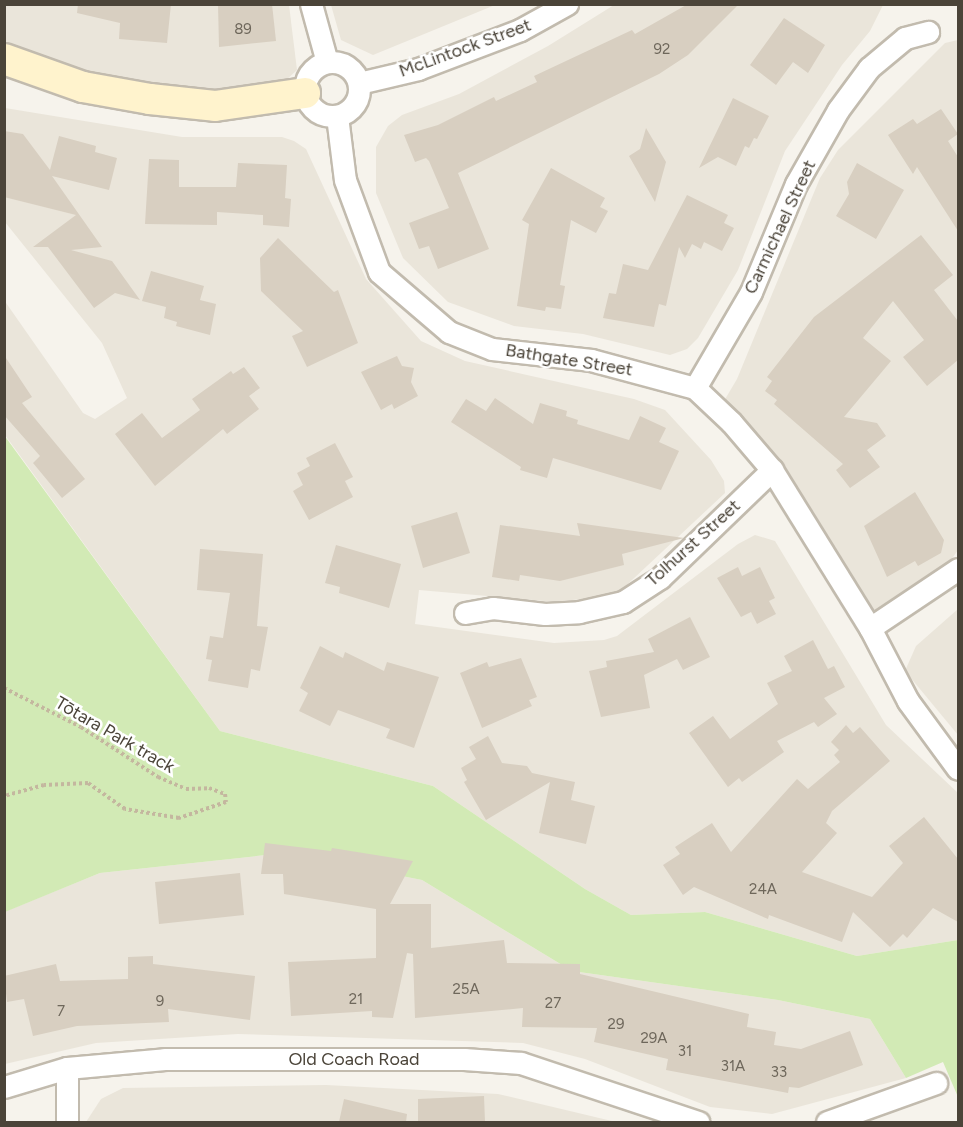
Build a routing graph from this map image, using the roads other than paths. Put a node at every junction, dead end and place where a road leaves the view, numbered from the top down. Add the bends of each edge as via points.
1 (311, 4) edge
2 (567, 4) edge
3 (928, 32) dead end
4 (4, 59) edge
5 (327, 62) junction
6 (359, 83) junction
7 (305, 93) junction
8 (337, 116) junction
9 (694, 388) junction
10 (772, 470) junction
11 (958, 569) edge
12 (465, 613) dead end
13 (870, 628) junction
14 (958, 768) edge
15 (67, 1068) junction
16 (936, 1083) dead end
17 (4, 1087) edge
18 (67, 1122) edge
19 (698, 1122) edge
20 (827, 1122) edge

1 - 5 street
2 - 6 street, McLintock Street via 520,30 418,69
3 - 9 street, Carmichael Street via 905,38 869,68 838,110 796,184 751,292
4 - 7 street via 83,87 150,99 214,106
5 - 6 street via 350,68
5 - 7 street via 307,77
6 - 8 street via 352,108
7 - 8 street via 312,109
8 - 9 street, Bathgate Street via 345,180 379,272 448,332 492,349 591,360
9 - 10 street, Bathgate Street via 731,422
10 - 12 street, Tolhurst Street via 660,578 623,602 579,612 545,614 493,608
10 - 13 street, Bathgate Street
11 - 13 street
13 - 14 street, Bathgate Street via 908,701
15 - 17 street, Old Coach Road
15 - 18 street
15 - 19 street, Old Coach Road via 165,1059 521,1063
16 - 20 street

